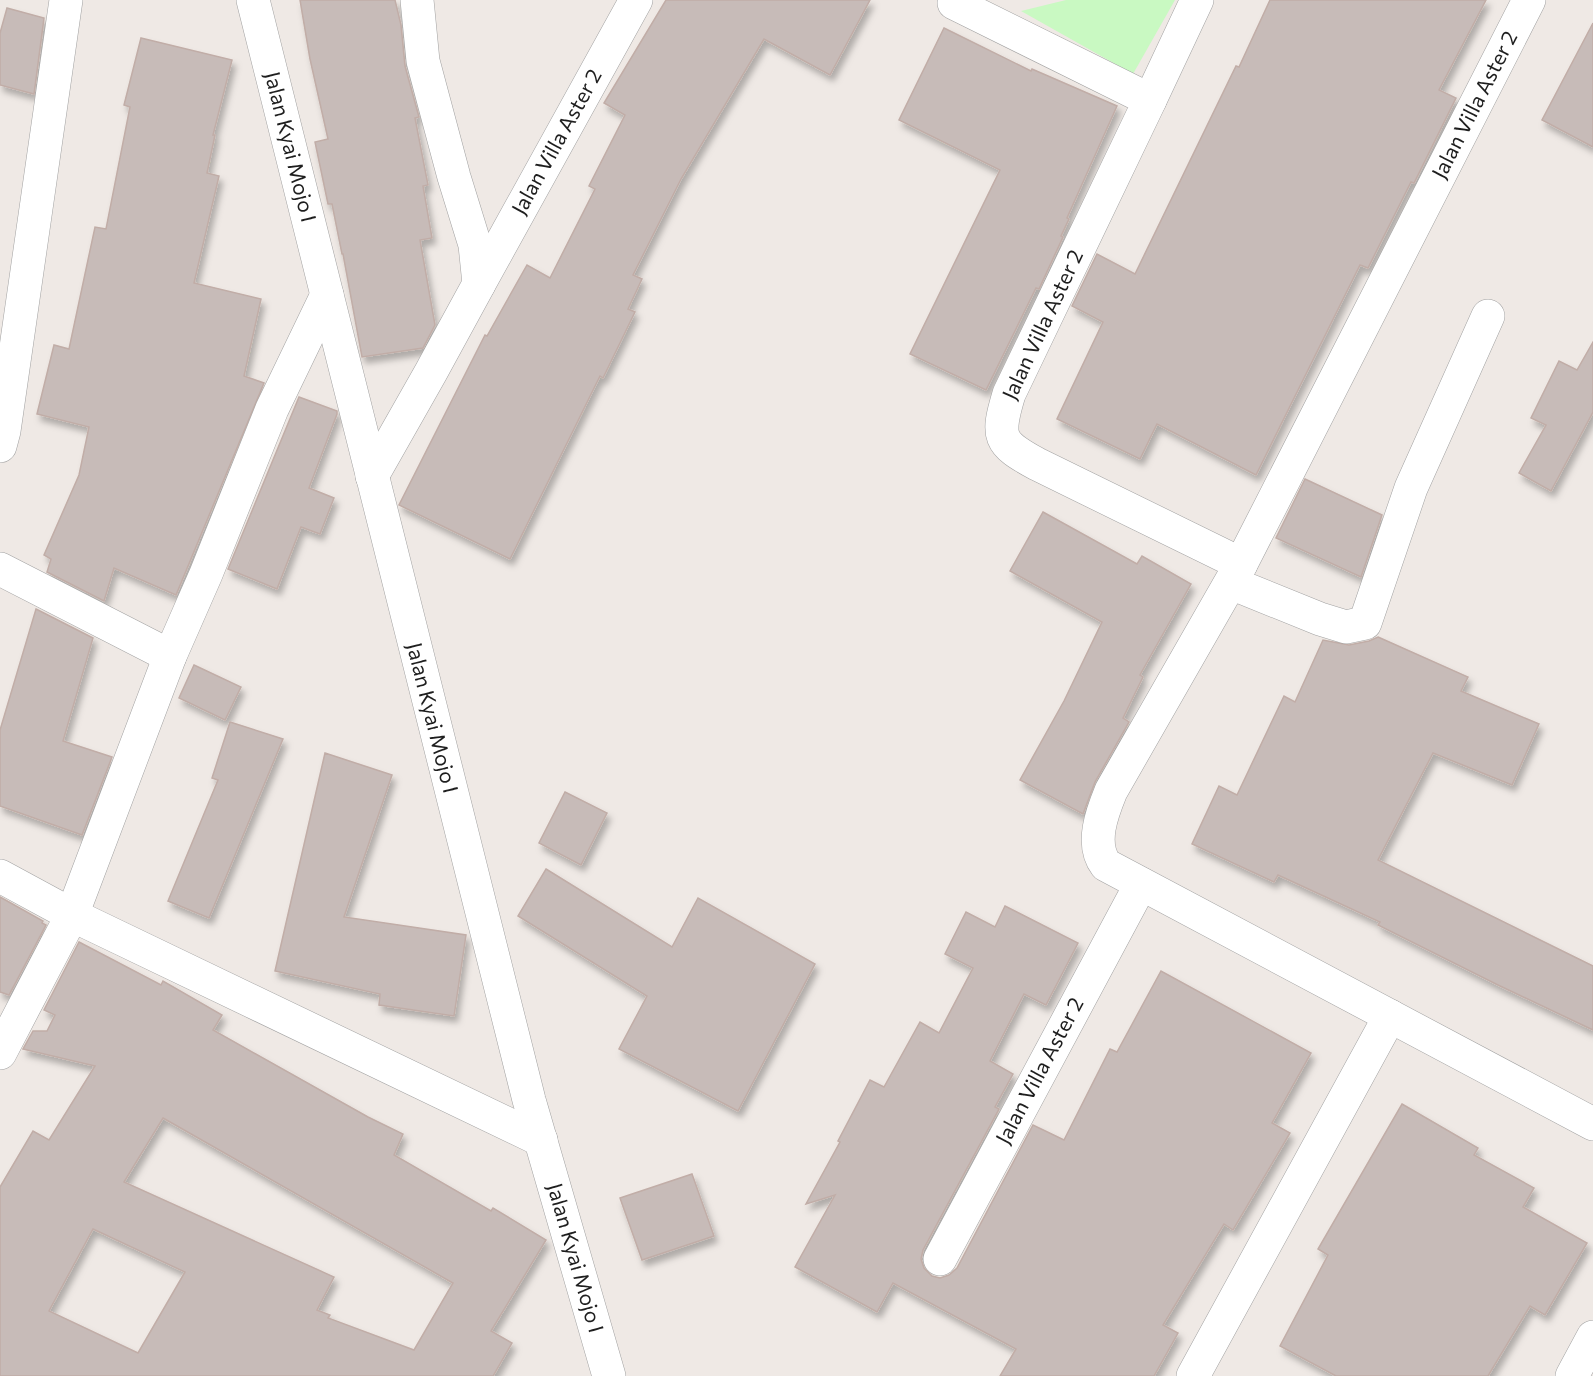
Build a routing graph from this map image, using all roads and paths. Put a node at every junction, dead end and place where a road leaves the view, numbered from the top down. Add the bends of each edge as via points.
1 (66, 0) edge
2 (253, 0) edge
3 (417, 0) edge
4 (636, 0) edge
5 (1197, 0) edge
6 (1529, 0) edge
7 (955, 1) edge
8 (1150, 100) junction
9 (479, 284) junction
10 (327, 295) junction
11 (1488, 316) dead end
12 (0, 446) edge
13 (372, 476) junction
14 (0, 568) edge
15 (1236, 573) junction
16 (170, 656) junction
17 (0, 876) edge
18 (1141, 884) junction
19 (72, 915) junction
20 (1390, 1016) junction
21 (0, 1053) edge
22 (1593, 1124) edge
23 (540, 1140) junction
24 (940, 1259) dead end
25 (1593, 1337) edge
26 (609, 1376) edge
27 (1193, 1376) edge
28 (1572, 1376) edge

1 - 12 street
2 - 10 street, Jalan Kyai Mojo I
3 - 9 street via 423,61 475,245
4 - 9 street, Jalan Villa Aster 2
5 - 8 street, Jalan Villa Aster 2
6 - 15 street, Jalan Villa Aster 2
7 - 8 street
8 - 15 street, Jalan Villa Aster 2 via 1009,394 1001,434 1006,445 1018,454
9 - 13 street, Jalan Villa Aster 2
10 - 13 street, Jalan Kyai Mojo I
10 - 16 street via 272,409
11 - 15 street via 1411,488 1365,623 1346,627 1320,619
13 - 23 street, Jalan Kyai Mojo I
14 - 16 street
15 - 18 street, Jalan Villa Aster 2 via 1111,791 1104,810 1099,856 1106,865
16 - 19 street
17 - 19 street
18 - 20 street, Jalan Villa Aster 2
18 - 24 street, Jalan Villa Aster 2
19 - 21 street
19 - 23 street
20 - 22 street, Jalan Villa Aster 2
20 - 27 street
23 - 26 street, Jalan Kyai Mojo I
25 - 28 street

